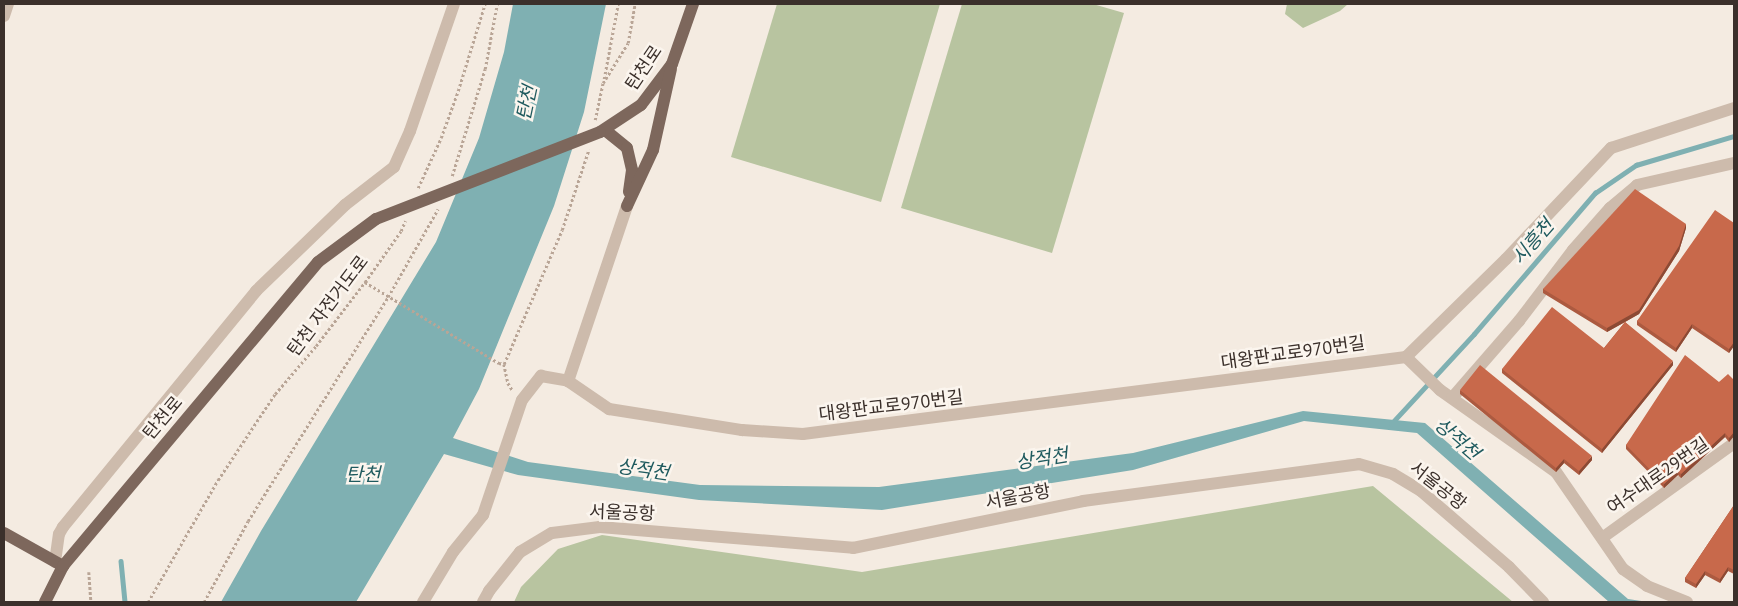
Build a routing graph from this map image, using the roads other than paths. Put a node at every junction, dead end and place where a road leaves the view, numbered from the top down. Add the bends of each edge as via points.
1 (8, 4) edge
2 (454, 4) edge
3 (694, 4) edge
4 (4, 16) edge
5 (672, 64) junction
6 (1734, 108) edge
7 (600, 128) junction
8 (1734, 163) edge
9 (626, 206) junction
10 (1408, 358) junction
11 (568, 381) junction
12 (1452, 398) junction
13 (1734, 443) edge
14 (4, 532) edge
15 (1602, 538) junction
16 (59, 564) junction
17 (45, 602) edge
18 (423, 602) edge
19 (483, 602) edge
20 (1543, 602) edge
21 (1687, 602) edge

1 - 4 street
2 - 16 street via 410,131 394,167 345,206 256,291 64,527 59,534
3 - 5 main road, 탄천로
5 - 7 main road, 탄천로 via 641,105
5 - 9 main road via 652,150
6 - 10 street via 1611,148
7 - 9 main road via 627,148 632,170
7 - 16 main road, 탄천로, bridge via 376,218 318,262
8 - 12 street via 1638,185 1610,208
9 - 11 street
10 - 11 street, 대왕판교로970번길 via 803,434 742,430 609,409
10 - 12 street
11 - 18 street via 541,376 522,400 483,514 453,552
12 - 15 street via 1556,472
13 - 15 street, 여수대로29번길
14 - 16 main road
15 - 21 street via 1623,570 1647,586
16 - 17 main road, 탄천로
19 - 20 street, 서울공항 via 520,552 552,532 600,527 853,548 1084,501 1359,464 1393,474 1421,491

